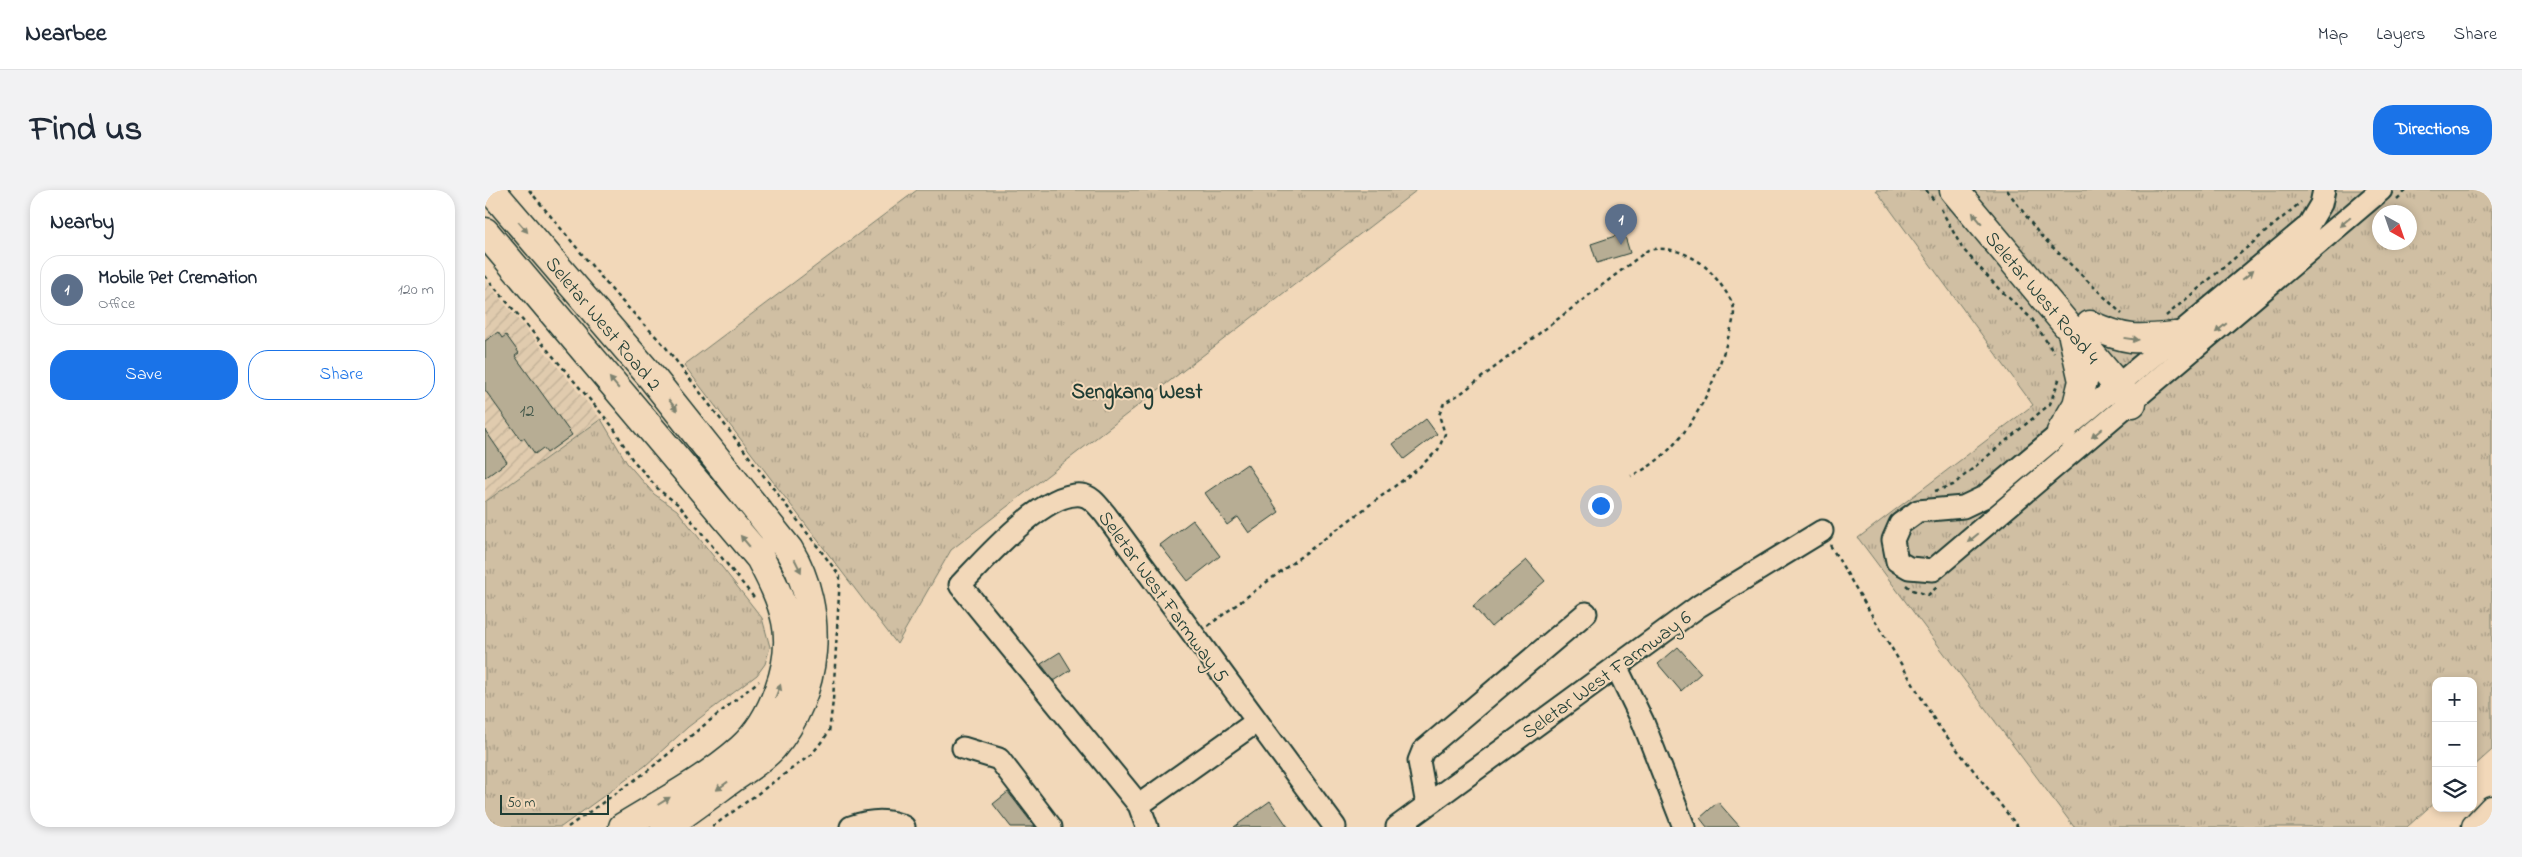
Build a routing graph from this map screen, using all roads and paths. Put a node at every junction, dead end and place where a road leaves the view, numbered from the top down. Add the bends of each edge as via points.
1 (491, 190) edge
2 (1926, 190) edge
3 (1954, 190) edge
4 (1978, 190) edge
5 (2007, 190) edge
6 (2381, 190) edge
7 (2315, 194) edge
8 (485, 232) edge
9 (485, 276) edge
10 (2128, 316) dead end
11 (2168, 328) junction
12 (2081, 329) junction
13 (2056, 355) dead end
14 (2061, 370) dead end
15 (2131, 388) junction
16 (2061, 432) junction
17 (1631, 476) dead end
18 (1953, 485) dead end
19 (1822, 531) joint
20 (759, 603) dead end
21 (1586, 613) dead end
22 (1195, 636) junction
23 (1617, 666) junction
24 (766, 675) dead end
25 (1256, 722) junction
26 (829, 732) dead end
27 (963, 748) dead end
28 (1139, 805) junction
29 (1427, 805) junction
30 (2492, 810) edge
31 (568, 827) edge
32 (623, 827) edge
33 (665, 827) edge
34 (712, 827) edge
35 (851, 827) edge
36 (904, 827) edge
37 (1051, 827) edge
38 (1147, 827) edge
39 (1335, 827) edge
40 (1397, 827) edge
41 (1684, 827) edge
42 (2018, 827) edge
43 (2476, 827) edge

1 -> 33 main road, Seletar West Road 2 via 653,379 789,550 798,565 812,606 811,663 805,687 793,715 772,749
2 - 13 path via 1941,208 1962,248 2032,319
12 -> 3 main road, Seletar West Road 4
4 - 12 main road, Seletar West Road 4
5 - 10 path via 2040,235 2122,314
6 -> 15 street
7 - 11 path
11 -> 7 street via 2308,226 2321,204
32 -> 8 main road, Seletar West Road 2 via 741,749 765,723 781,687 787,624 773,582 760,558
9 - 20 path via 613,427 632,459 659,490 679,505
12 -> 11 main road via 2136,340
11 - 15 street
12 - 15 main road, Seletar West Road 4
12 - 16 main road via 2083,381 2077,405
14 - 18 path via 2050,404
15 - 16 street
15 -> 16 street via 1933,570 1909,568 1897,561 1893,540 1900,524 1918,511 1963,507 1984,497
17 - 22 path via 1649,468 1689,427 1719,371 1733,322 1733,306 1710,270 1687,253 1659,248 1648,250 1444,403 1439,415 1445,434 1438,450 1415,471
19 - 23 street, Seletar West Farmway 6 via 1699,606
19 - 42 path via 1937,724
21 - 29 street via 1423,751 1419,761
22 - 25 street, Seletar West Farmway 5
22 - 28 street, Seletar West Farmway 5 via 1093,499 1082,495 1054,501 1006,537 959,585
23 - 29 street, Seletar West Farmway 6
23 - 41 street
24 - 31 path via 646,772
25 - 28 street
25 - 39 street, Seletar West Farmway 5
26 - 34 path via 812,754
27 - 37 street via 999,759
28 - 38 street
29 - 40 street, Seletar West Farmway 6
30 - 43 main road
35 - 36 street via 874,821 895,822

